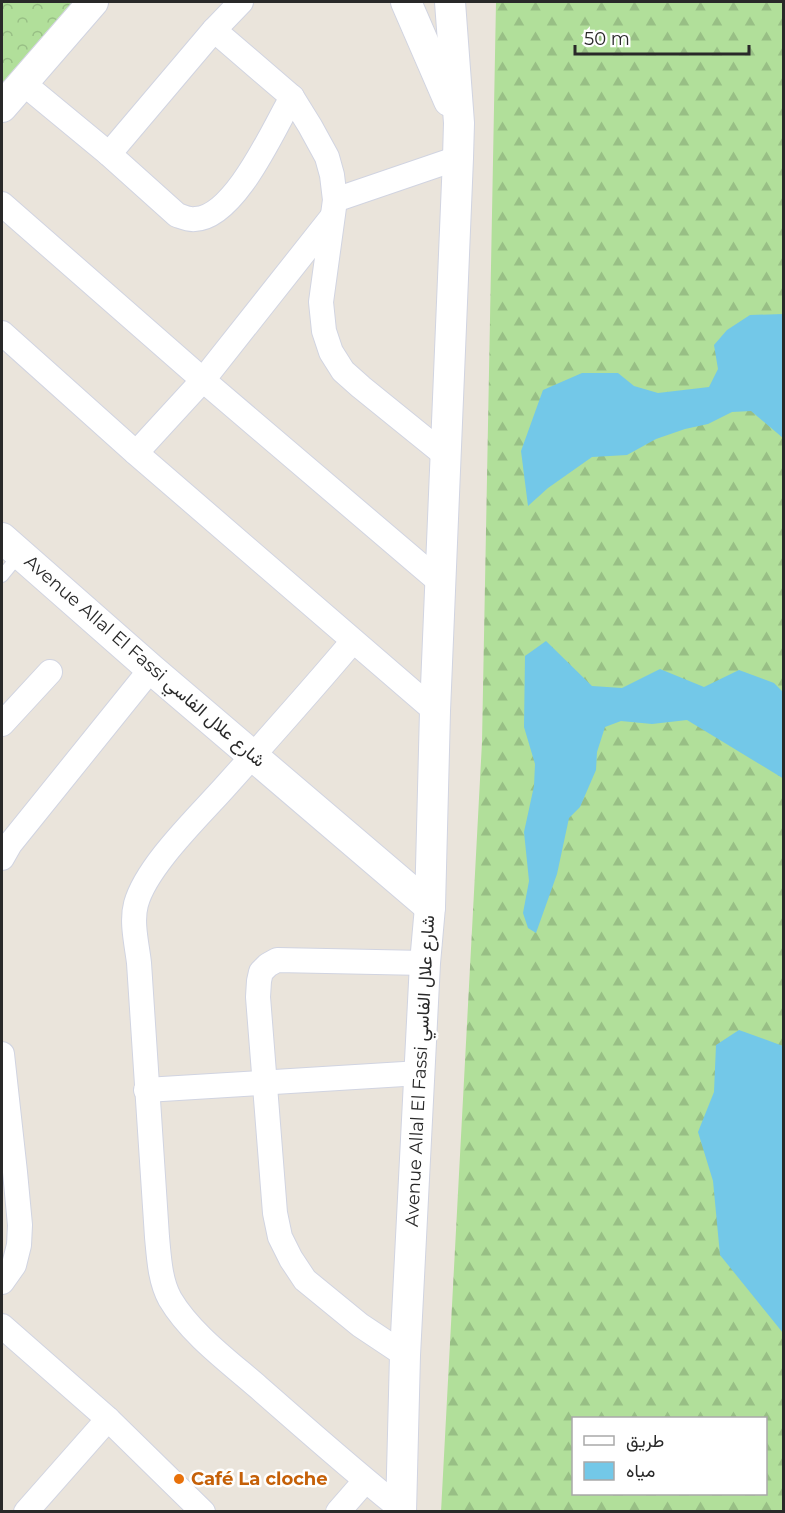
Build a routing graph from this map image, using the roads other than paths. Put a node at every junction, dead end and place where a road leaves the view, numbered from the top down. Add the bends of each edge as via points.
1 (93, 2) edge
2 (241, 2) edge
3 (406, 2) edge
4 (450, 2) edge
5 (214, 30) junction
6 (23, 83) junction
7 (292, 97) junction
8 (2, 107) edge
9 (459, 123) junction
10 (109, 154) junction
11 (458, 158) junction
12 (2, 204) edge
13 (334, 208) junction
14 (2, 333) edge
15 (203, 380) junction
16 (136, 453) junction
17 (445, 455) junction
18 (8, 556) edge
19 (440, 582) junction
20 (353, 641) junction
21 (152, 669) junction
22 (50, 672) dead end
23 (435, 711) junction
24 (2, 724) edge
25 (253, 755) junction
26 (2, 858) edge
27 (430, 907) junction
28 (425, 963) junction
29 (2, 1054) edge
30 (420, 1073) junction
31 (265, 1084) junction
32 (146, 1090) junction
33 (2, 1282) edge
34 (2, 1326) edge
35 (405, 1356) junction
36 (108, 1419) junction
37 (365, 1481) junction
38 (194, 1509) edge
39 (401, 1510) edge
40 (26, 1512) edge
41 (338, 1512) edge

1 - 6 street
2 - 5 street
3 - 9 street
4 - 9 street
5 - 7 street
5 - 10 street
6 - 8 street
6 - 10 street
7 - 10 street via 237,191 221,207 198,220 177,215
7 - 13 street via 327,157
9 - 11 street
11 - 13 street
11 - 17 street
12 - 15 street
13 - 15 street
13 - 17 street via 321,302 331,352 361,387
14 - 16 street
15 - 16 street
15 - 19 street
16 - 20 street
17 - 19 street
18 - 21 street, Avenue Allal El Fassi شارع علال الفاسي
19 - 23 street
20 - 23 street
20 - 25 street
21 - 25 street, Avenue Allal El Fassi شارع علال الفاسي
21 - 26 street
22 - 24 street
23 - 27 street
25 - 27 street, Avenue Allal El Fassi شارع علال الفاسي
25 - 32 street via 171,847 142,886 135,906
27 - 28 street, Avenue Allal El Fassi شارع علال الفاسي
28 - 30 street, Avenue Allal El Fassi شارع علال الفاسي
28 - 31 street via 289,959 268,965 261,972 258,997
29 - 33 street via 20,1225 14,1265
30 - 31 street
30 - 35 street, Avenue Allal El Fassi شارع علال الفاسي
31 - 32 street
31 - 35 street via 275,1213 280,1237 291,1259 305,1280
32 - 37 street via 160,1266 169,1298 216,1351
34 - 36 street
35 - 39 street, Avenue Allal El Fassi شارع علال الفاسي
36 - 38 street
36 - 40 street
37 - 39 street
37 - 41 street

